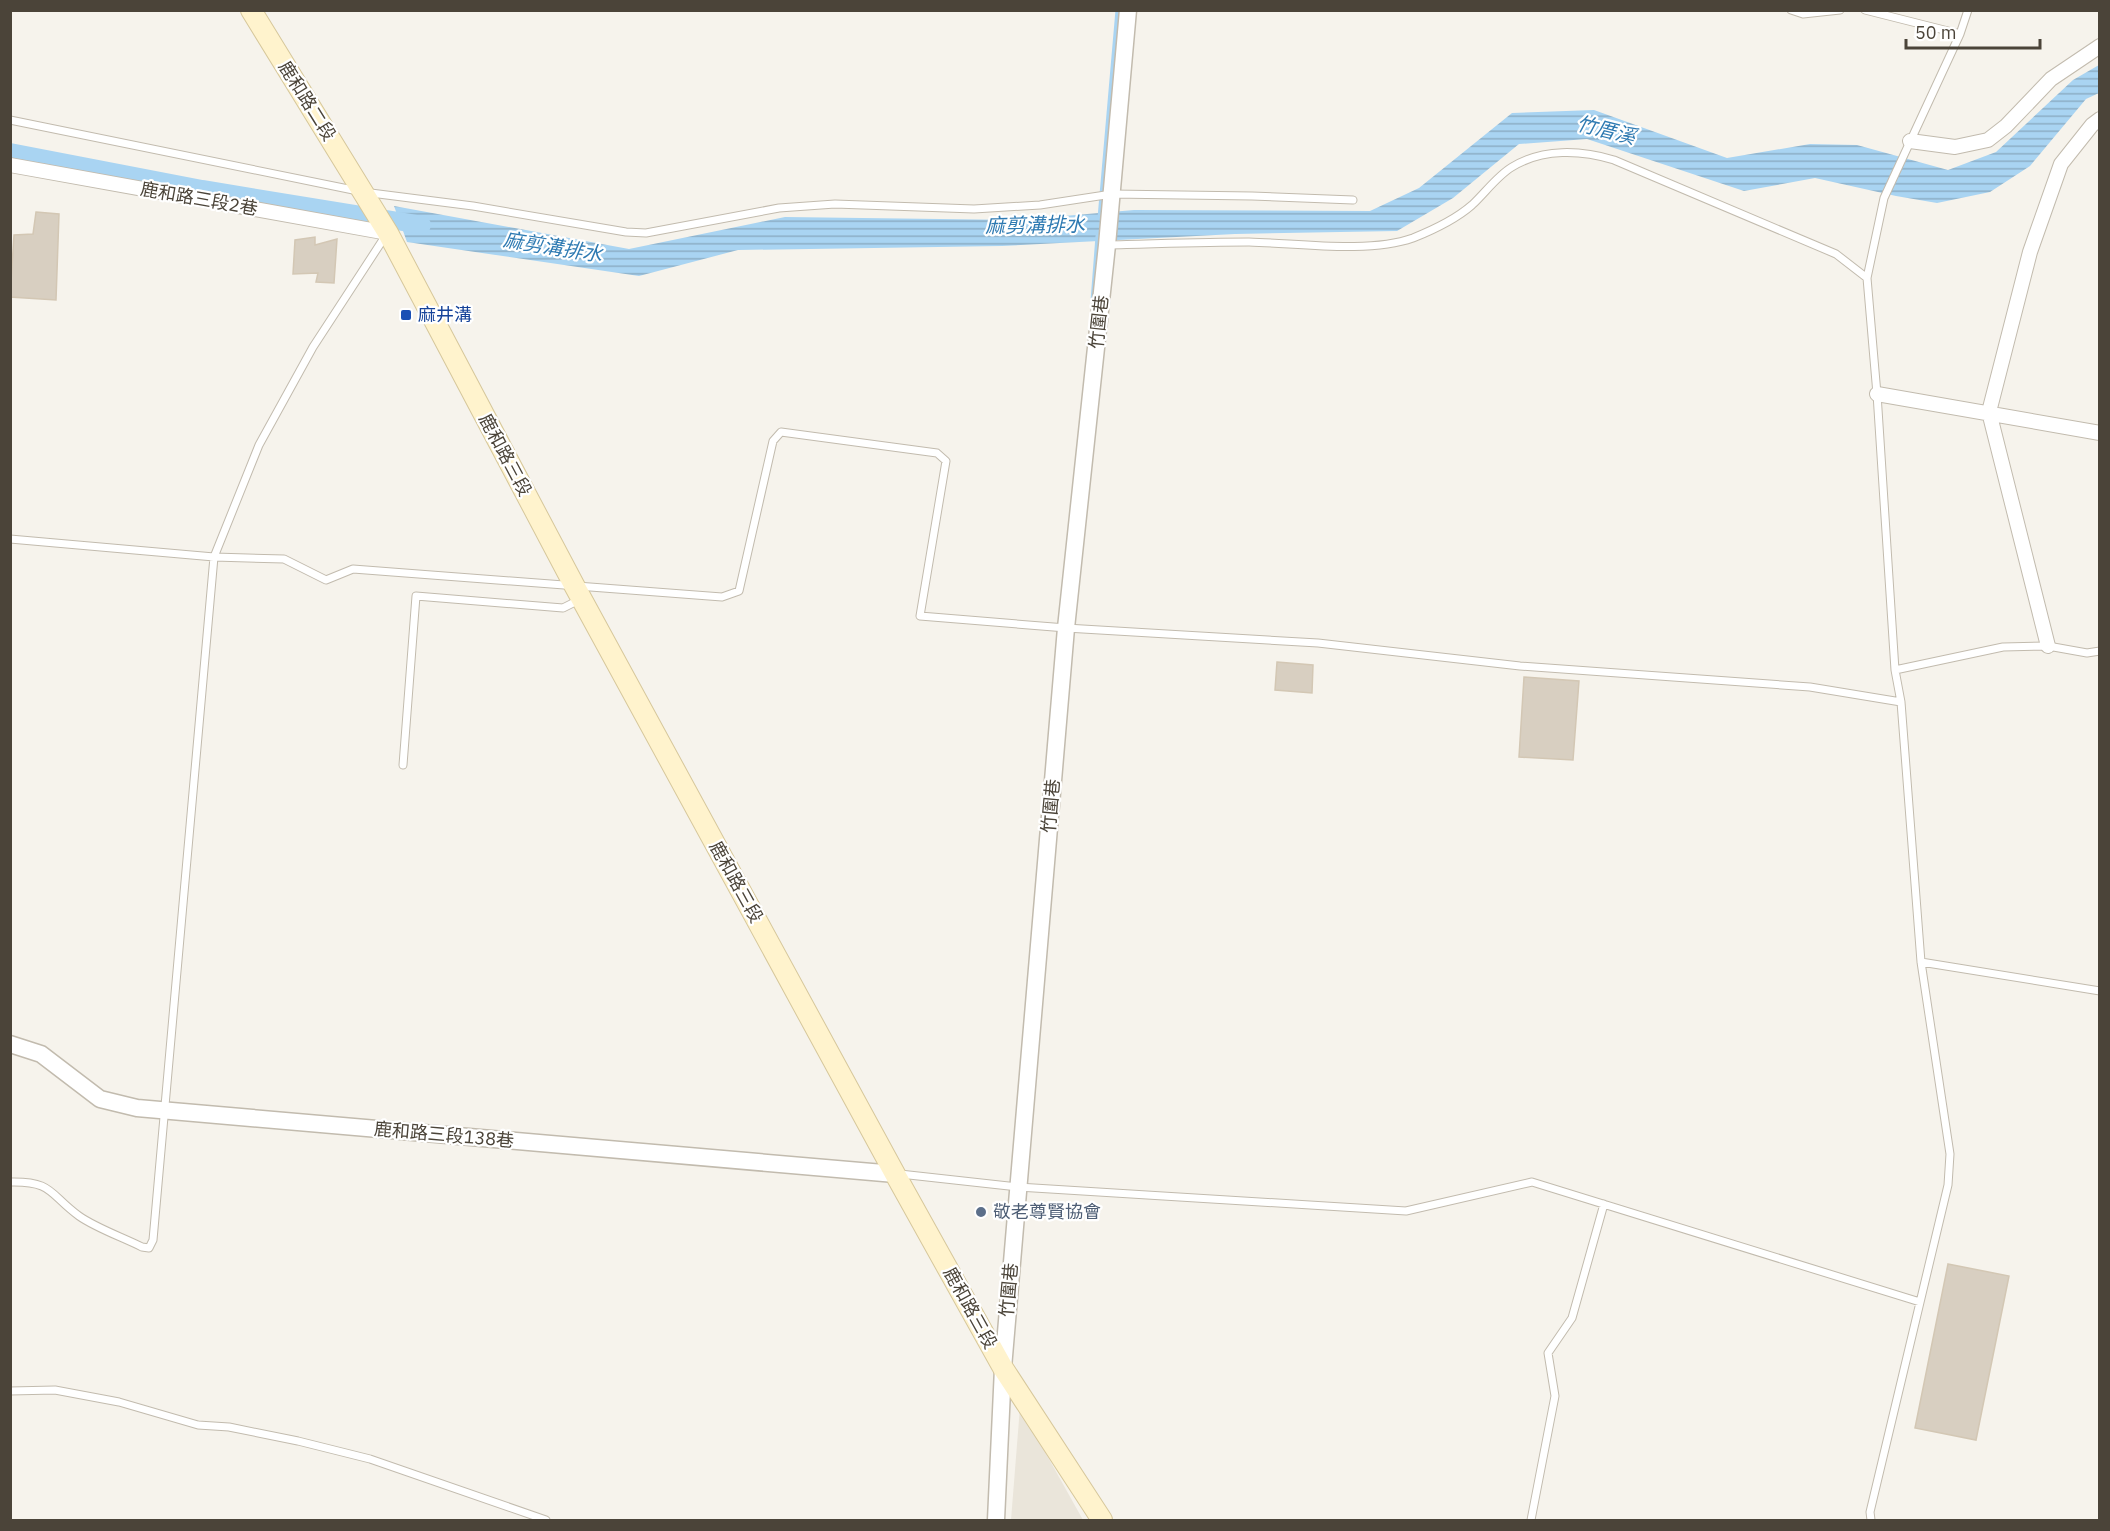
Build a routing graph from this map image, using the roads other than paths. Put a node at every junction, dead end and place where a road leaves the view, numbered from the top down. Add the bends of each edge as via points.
1 (251, 10) edge
2 (1128, 10) edge
3 (1791, 10) edge
4 (1840, 10) edge
5 (1865, 10) edge
6 (1968, 10) edge
7 (1960, 34) junction
8 (2100, 46) edge
9 (2100, 119) edge
10 (10, 120) edge
11 (1910, 141) junction
12 (10, 165) edge
13 (363, 192) junction
14 (1112, 194) junction
15 (1353, 200) dead end
16 (388, 233) junction
17 (1107, 245) junction
18 (1867, 278) junction
19 (1878, 394) junction
20 (1989, 412) junction
21 (2100, 433) edge
22 (10, 539) edge
23 (214, 557) junction
24 (578, 592) junction
25 (1066, 628) junction
26 (2048, 646) junction
27 (2100, 651) edge
28 (1895, 670) junction
29 (1901, 702) junction
30 (404, 765) dead end
31 (1921, 962) junction
32 (2100, 992) edge
33 (10, 1044) edge
34 (166, 1110) junction
35 (895, 1174) junction
36 (10, 1182) edge
37 (1017, 1187) junction
38 (1604, 1204) junction
39 (1920, 1302) junction
40 (1003, 1368) junction
41 (10, 1391) edge
42 (546, 1521) edge
43 (996, 1521) edge
44 (1102, 1521) edge
45 (1532, 1521) edge
46 (1871, 1521) edge

1 - 13 main road, 鹿和路二段
2 - 14 street, 竹圍巷
3 - 4 lane via 1803,14
5 - 7 lane
6 - 7 lane
7 - 11 lane
8 - 11 street via 2051,79 1988,140 1955,147
9 - 20 street via 2061,164 2030,252
10 - 13 lane
11 - 18 lane via 1884,198
12 - 16 street, 鹿和路三段2巷
13 - 14 lane via 646,233 779,208 835,204 974,208 1040,205
13 - 16 main road, 鹿和路二段
14 - 15 lane
14 - 17 street, 竹圍巷
16 - 23 lane via 313,347 259,446
16 - 24 main road, 鹿和路三段
17 - 18 lane via 1382,244 1411,238 1453,219 1511,168 1541,156 1572,152 1614,160 1836,254
17 - 25 street, 竹圍巷
18 - 19 lane
19 - 20 street
19 - 28 lane
20 - 21 street
20 - 26 street
22 - 23 lane
23 - 24 lane via 284,559 326,580 353,569
23 - 34 lane
24 - 25 lane via 722,597 739,591 773,441 781,432 937,453 946,460 921,616
24 - 30 lane via 563,608 416,596
24 - 35 main road, 鹿和路三段
25 - 29 lane via 1318,643 1520,666 1810,687
25 - 37 street, 竹圍巷
26 - 27 lane via 2087,653
26 - 28 lane via 2003,647
28 - 29 lane
29 - 31 lane
31 - 32 lane
31 - 39 lane via 1950,1154 1948,1185
33 - 34 street, 鹿和路三段138巷 via 41,1054 100,1099 129,1107
34 - 35 street, 鹿和路三段138巷
34 - 36 lane via 149,1248 80,1216 48,1188
35 - 37 lane
35 - 40 main road, 鹿和路三段
37 - 38 lane via 1406,1211 1532,1182
37 - 40 street, 竹圍巷
38 - 39 lane
38 - 45 lane via 1572,1318 1548,1353 1555,1396
39 - 46 lane
40 - 43 street, 竹圍巷
40 - 44 main road, 鹿和路三段
41 - 42 lane via 55,1390 119,1402 198,1425 298,1441 370,1459

